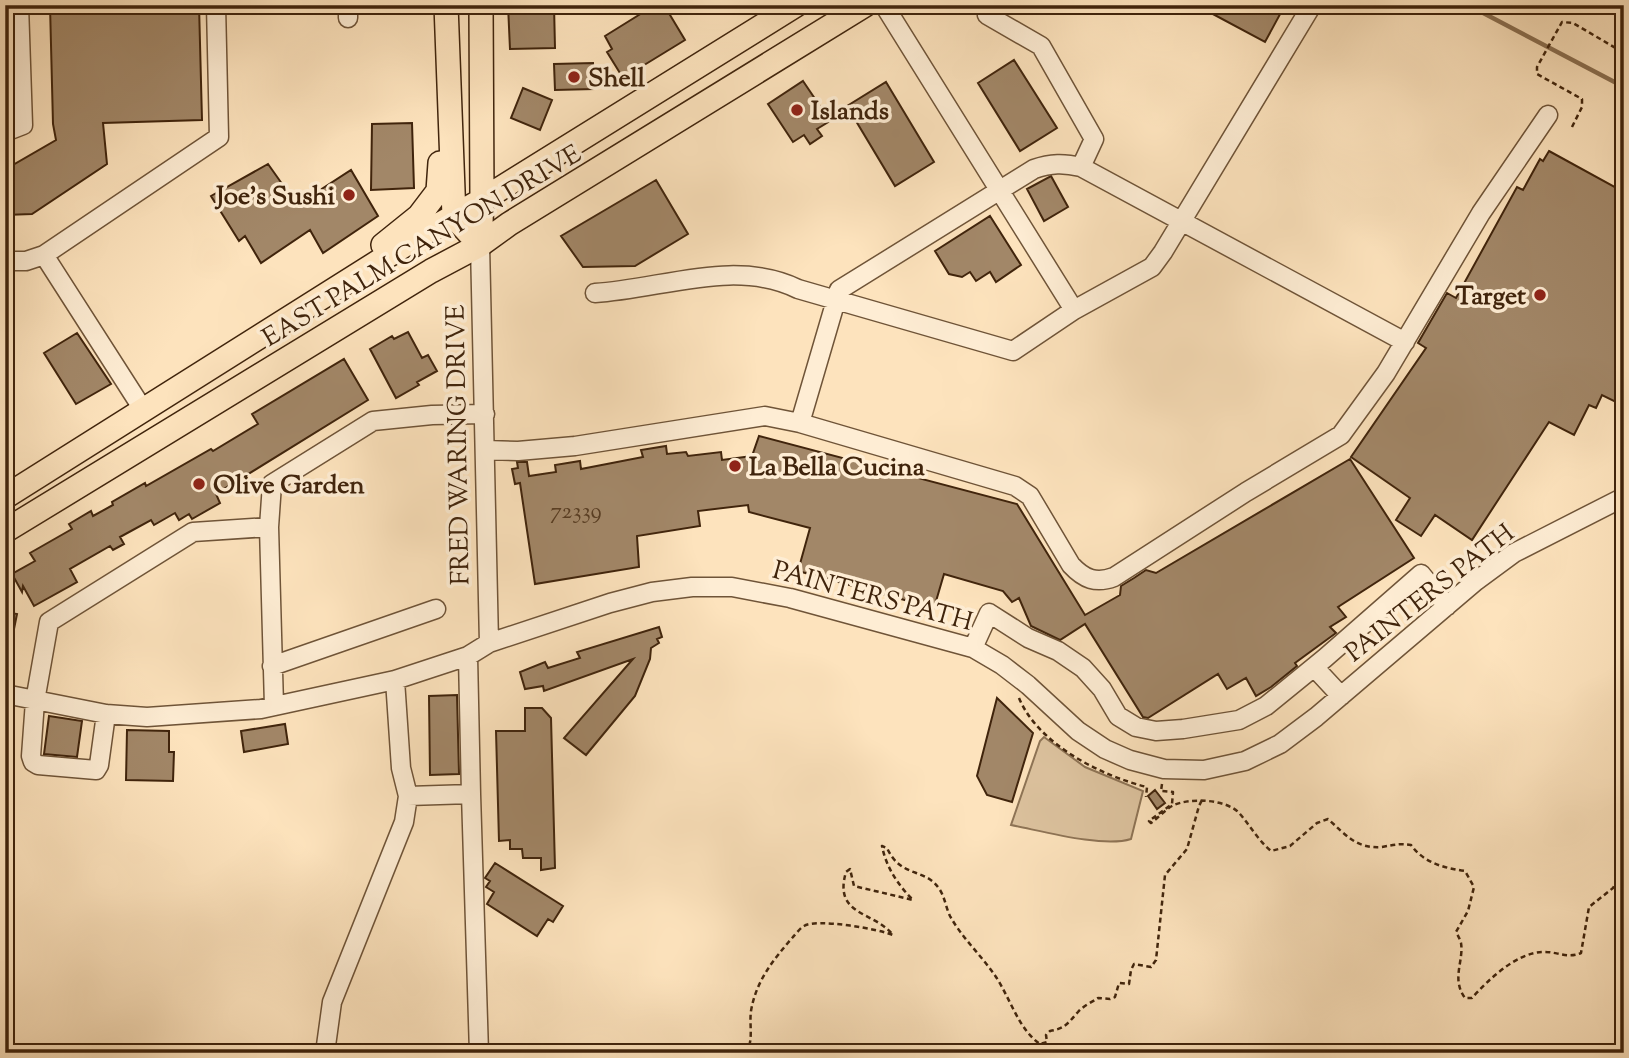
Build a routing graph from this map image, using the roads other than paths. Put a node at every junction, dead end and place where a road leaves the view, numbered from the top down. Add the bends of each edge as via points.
1 (19, 5) edge
2 (216, 5) edge
3 (446, 5) edge
4 (465, 5) edge
5 (481, 5) edge
6 (796, 5) edge
7 (864, 5) edge
8 (884, 5) edge
9 (1312, 5) edge
10 (987, 15) dead end
11 (449, 90) junction
12 (481, 91) junction
13 (1548, 115) dead end
14 (5, 132) edge
15 (1081, 167) junction
16 (999, 191) junction
17 (482, 200) junction
18 (454, 217) junction
19 (1180, 222) junction
20 (480, 245) junction
21 (44, 255) junction
22 (5, 261) edge
23 (356, 276) junction
24 (595, 293) dead end
25 (835, 300) junction
26 (1074, 310) junction
27 (1405, 342) junction
28 (144, 411) junction
29 (485, 414) junction
30 (800, 424) junction
31 (486, 450) junction
32 (5, 497) edge
33 (1624, 497) edge
34 (269, 527) junction
35 (5, 531) edge
36 (1447, 606) junction
37 (436, 610) dead end
38 (489, 643) junction
39 (973, 648) junction
40 (468, 656) junction
41 (272, 666) junction
42 (1314, 667) junction
43 (395, 680) junction
44 (5, 694) edge
45 (1341, 696) junction
46 (35, 701) junction
47 (274, 706) junction
48 (106, 714) junction
49 (471, 794) junction
50 (408, 796) junction
51 (325, 1053) edge
52 (479, 1053) edge

1 - 14 street via 23,125
2 - 21 street via 219,137
3 - 11 main road
4 - 12 main road via 467,56
5 - 12 main road, FRED WARING DRIVE
6 - 17 main road, EAST PALM CANYON DRIVE
7 - 20 main road, EAST PALM CANYON DRIVE
8 - 16 street
9 - 19 street
10 - 15 street via 1041,46 1094,139
11 - 18 main road
11 - 23 main road via 438,191 419,216 387,241
12 - 17 main road, FRED WARING DRIVE
13 - 27 street via 1481,213
15 - 16 street via 1047,164
15 - 19 street
16 - 25 street via 839,290
16 - 26 street
17 - 18 main road, EAST PALM CANYON DRIVE
17 - 20 main road, FRED WARING DRIVE
18 - 20 main road
18 - 23 main road, EAST PALM CANYON DRIVE
19 - 26 street via 1152,267
19 - 27 street
20 - 29 street, FRED WARING DRIVE
20 - 35 main road, EAST PALM CANYON DRIVE
21 - 22 street
21 - 28 street
23 - 28 main road, EAST PALM CANYON DRIVE
24 - 25 street via 737,274 784,282
25 - 26 street via 1013,351
25 - 30 street
27 - 30 street via 1340,435 1101,582 1071,565 1030,496 1014,485
28 - 32 main road, EAST PALM CANYON DRIVE
29 - 31 street, FRED WARING DRIVE
29 - 34 street via 373,421 272,485
30 - 31 street via 765,416 575,446
31 - 38 street, FRED WARING DRIVE
33 - 36 street, PAINTERS PATH via 1514,553
34 - 41 street
34 - 46 street via 194,532 49,622
36 - 42 street via 1421,574
36 - 45 street, PAINTERS PATH
37 - 41 street
38 - 39 street, PAINTERS PATH via 652,592 732,587 790,598
38 - 40 street, PAINTERS PATH
39 - 42 street via 989,613 1083,668 1118,716 1136,727 1156,731 1239,720 1266,706
39 - 45 street, PAINTERS PATH via 1002,665 1105,749 1164,769 1204,770 1245,761 1280,744
40 - 43 street, PAINTERS PATH
40 - 49 street
41 - 47 street
42 - 45 street
43 - 47 street, PAINTERS PATH
43 - 50 street via 401,768
44 - 46 street, PAINTERS PATH
46 - 48 street, PAINTERS PATH
46 - 48 street via 31,756 38,765 96,770
47 - 48 street, PAINTERS PATH via 147,717
49 - 50 street
49 - 52 street
50 - 51 street via 404,821 332,1002

